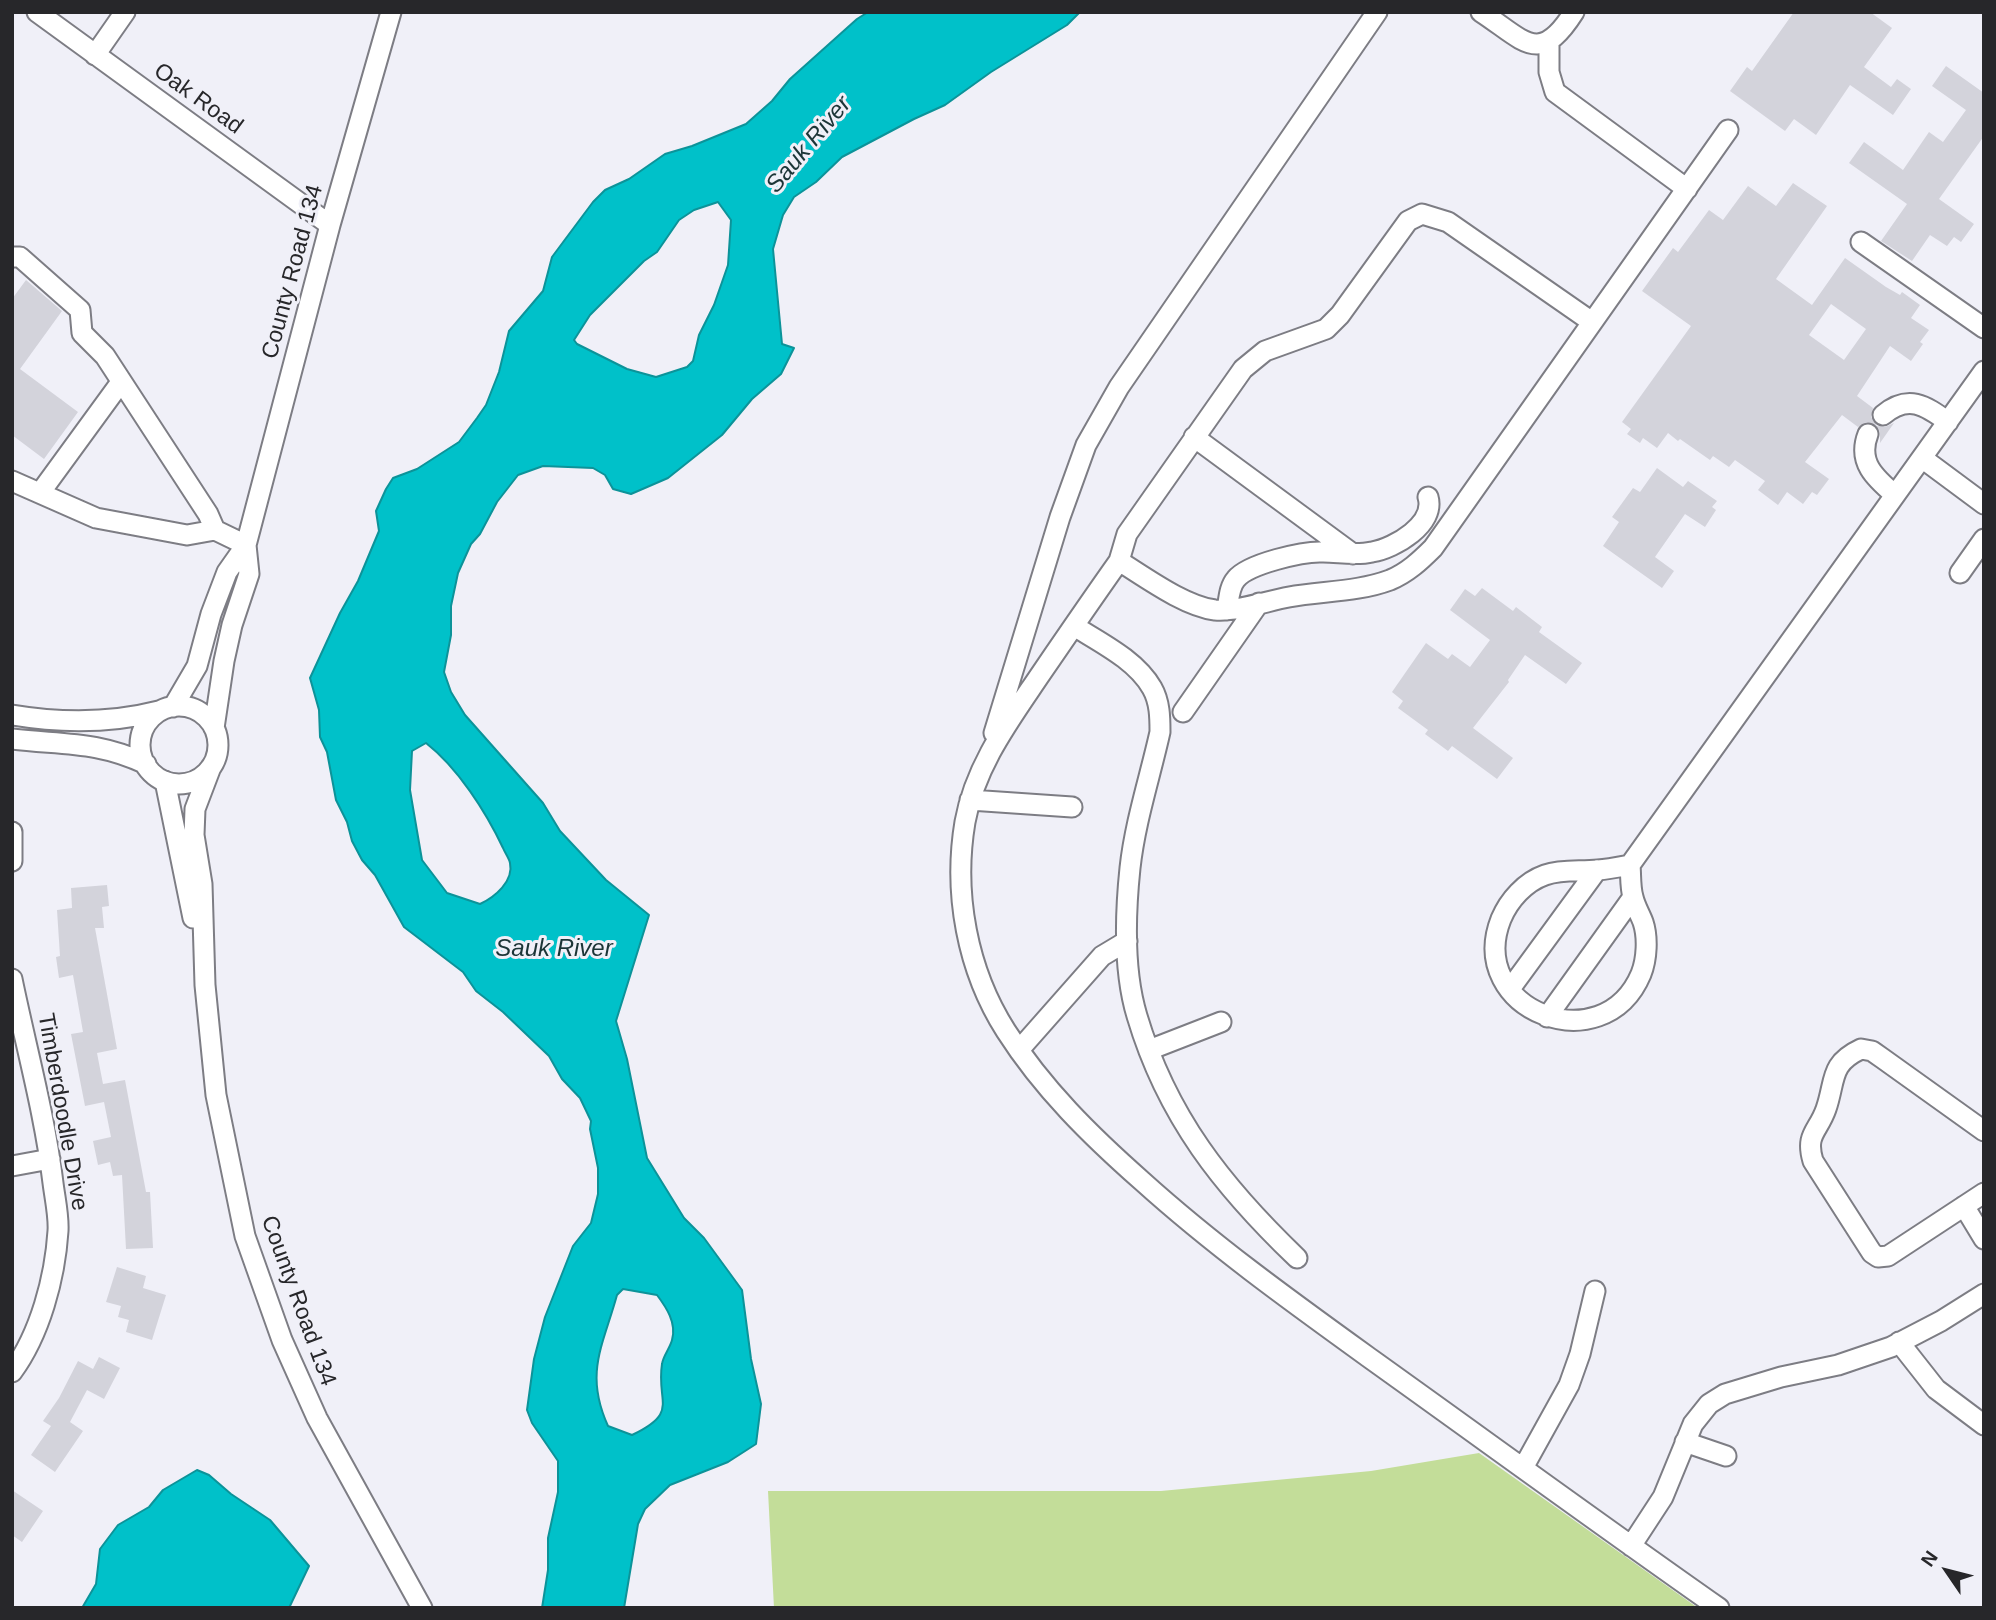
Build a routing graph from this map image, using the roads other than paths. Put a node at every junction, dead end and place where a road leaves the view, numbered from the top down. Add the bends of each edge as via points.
1 (37, 12) edge
2 (125, 12) edge
3 (391, 12) edge
4 (1377, 12) edge
5 (1481, 12) edge
6 (1574, 12) edge
7 (1549, 41) junction
8 (96, 55) junction
9 (1728, 130) dead end
10 (1687, 188) junction
11 (330, 225) junction
12 (1861, 242) dead end
13 (12, 257) edge
14 (1592, 322) junction
15 (1984, 328) edge
16 (1984, 371) edge
17 (121, 382) junction
18 (1883, 415) dead end
19 (1948, 422) junction
20 (1868, 434) dead end
21 (1194, 438) junction
22 (1922, 458) junction
23 (12, 481) edge
24 (40, 493) junction
25 (1895, 495) junction
26 (1428, 497) dead end
27 (1984, 504) edge
28 (215, 530) junction
29 (1984, 539) edge
30 (246, 545) junction
31 (1353, 554) junction
32 (1119, 561) junction
33 (1960, 573) dead end
34 (1259, 603) junction
35 (1227, 610) junction
36 (1074, 626) junction
37 (168, 708) junction
38 (1184, 712) dead end
39 (12, 715) edge
40 (214, 728) junction
41 (12, 739) edge
42 (985, 760) junction
43 (146, 764) junction
44 (211, 767) junction
45 (165, 781) junction
46 (970, 800) junction
47 (1072, 807) dead end
48 (12, 832) edge
49 (12, 861) edge
50 (1630, 865) junction
51 (1597, 870) junction
52 (1633, 897) junction
53 (1127, 941) junction
54 (12, 979) edge
55 (205, 985) junction
56 (1510, 989) junction
57 (1547, 1017) junction
58 (1221, 1022) dead end
59 (1149, 1050) junction
60 (1020, 1051) junction
61 (1984, 1131) edge
62 (50, 1159) junction
63 (12, 1166) edge
64 (1984, 1193) edge
65 (1964, 1206) junction
66 (1984, 1238) edge
67 (1297, 1258) dead end
68 (1595, 1291) dead end
69 (1984, 1294) edge
70 (1899, 1342) junction
71 (12, 1372) edge
72 (1984, 1425) edge
73 (1685, 1442) junction
74 (1726, 1456) dead end
75 (1523, 1468) junction
76 (1631, 1546) junction
77 (422, 1608) edge
78 (1719, 1608) edge

1 - 8 street, Oak Road
2 - 8 street
3 - 11 street, County Road 134
4 - 42 street via 1119,387 1086,445
5 - 7 street via 1529,44
6 - 7 street
7 - 10 street via 1550,82 1562,99
8 - 11 street, Oak Road
9 - 10 street
10 - 14 street
11 - 30 street, County Road 134
12 - 15 street
13 - 17 street via 20,257 80,310 82,333 105,356
14 - 21 street via 1448,222 1422,214 1408,221 1326,329 1265,351 1243,369
14 - 34 street via 1433,548 1412,568 1364,586
16 - 19 street
17 - 24 street
17 - 28 street
18 - 19 street via 1894,407 1915,403
19 - 22 street
20 - 25 street via 1864,447 1867,466
21 - 31 street
21 - 32 street via 1127,534
22 - 25 street
22 - 27 street
23 - 24 street
24 - 28 street via 96,518 187,535
25 - 50 street
26 - 31 street via 1428,513 1413,531 1376,552
28 - 30 street
29 - 33 street
30 - 37 street, County Road 134 via 227,572 197,666
30 - 40 street, County Road 134 via 249,574 223,661
31 - 35 street via 1310,552 1255,566 1235,579
32 - 35 street via 1199,606
32 - 36 street
34 - 35 street
34 - 38 street
36 - 42 street
36 - 53 street via 1139,670 1153,689 1160,711 1160,732 1130,866
37 - 39 street via 136,717 103,719
37 - 40 street via 193,708
37 - 43 street via 143,730 141,750
40 - 44 street via 218,748
41 - 43 street via 100,746
42 - 46 street
43 - 45 street
44 - 45 street via 186,783
44 - 55 street, County Road 134 via 193,822 202,884
45 - 55 street, County Road 134
46 - 47 street
46 - 60 street via 961,854 962,913 995,1013
48 - 49 street
50 - 51 street
50 - 52 street
51 - 56 street
51 - 56 street via 1544,875 1522,888 1506,907 1497,930 1496,955 1502,979
52 - 57 street
52 - 57 street via 1647,949 1641,974 1628,995 1609,1011 1586,1020
53 - 59 street via 1136,1014
53 - 60 street via 1102,956
54 - 62 street, Timberdoodle Drive
55 - 77 street, County Road 134 via 225,1144 245,1236 262,1287 317,1418
56 - 57 street via 1517,999
58 - 59 street
59 - 67 street via 1200,1149 1235,1194
60 - 75 street via 1076,1119 1230,1257
61 - 65 street via 1872,1051 1861,1049 1841,1062 1826,1110 1811,1135 1812,1161 1878,1257 1888,1256
62 - 63 street
62 - 71 street, Timberdoodle Drive via 58,1228 55,1251 33,1334
64 - 65 street
65 - 66 street
68 - 75 street via 1569,1385
69 - 70 street
70 - 72 street via 1936,1390
70 - 73 street via 1838,1365 1725,1394 1709,1404
73 - 74 street
73 - 76 street via 1663,1497
75 - 76 street
76 - 78 street

